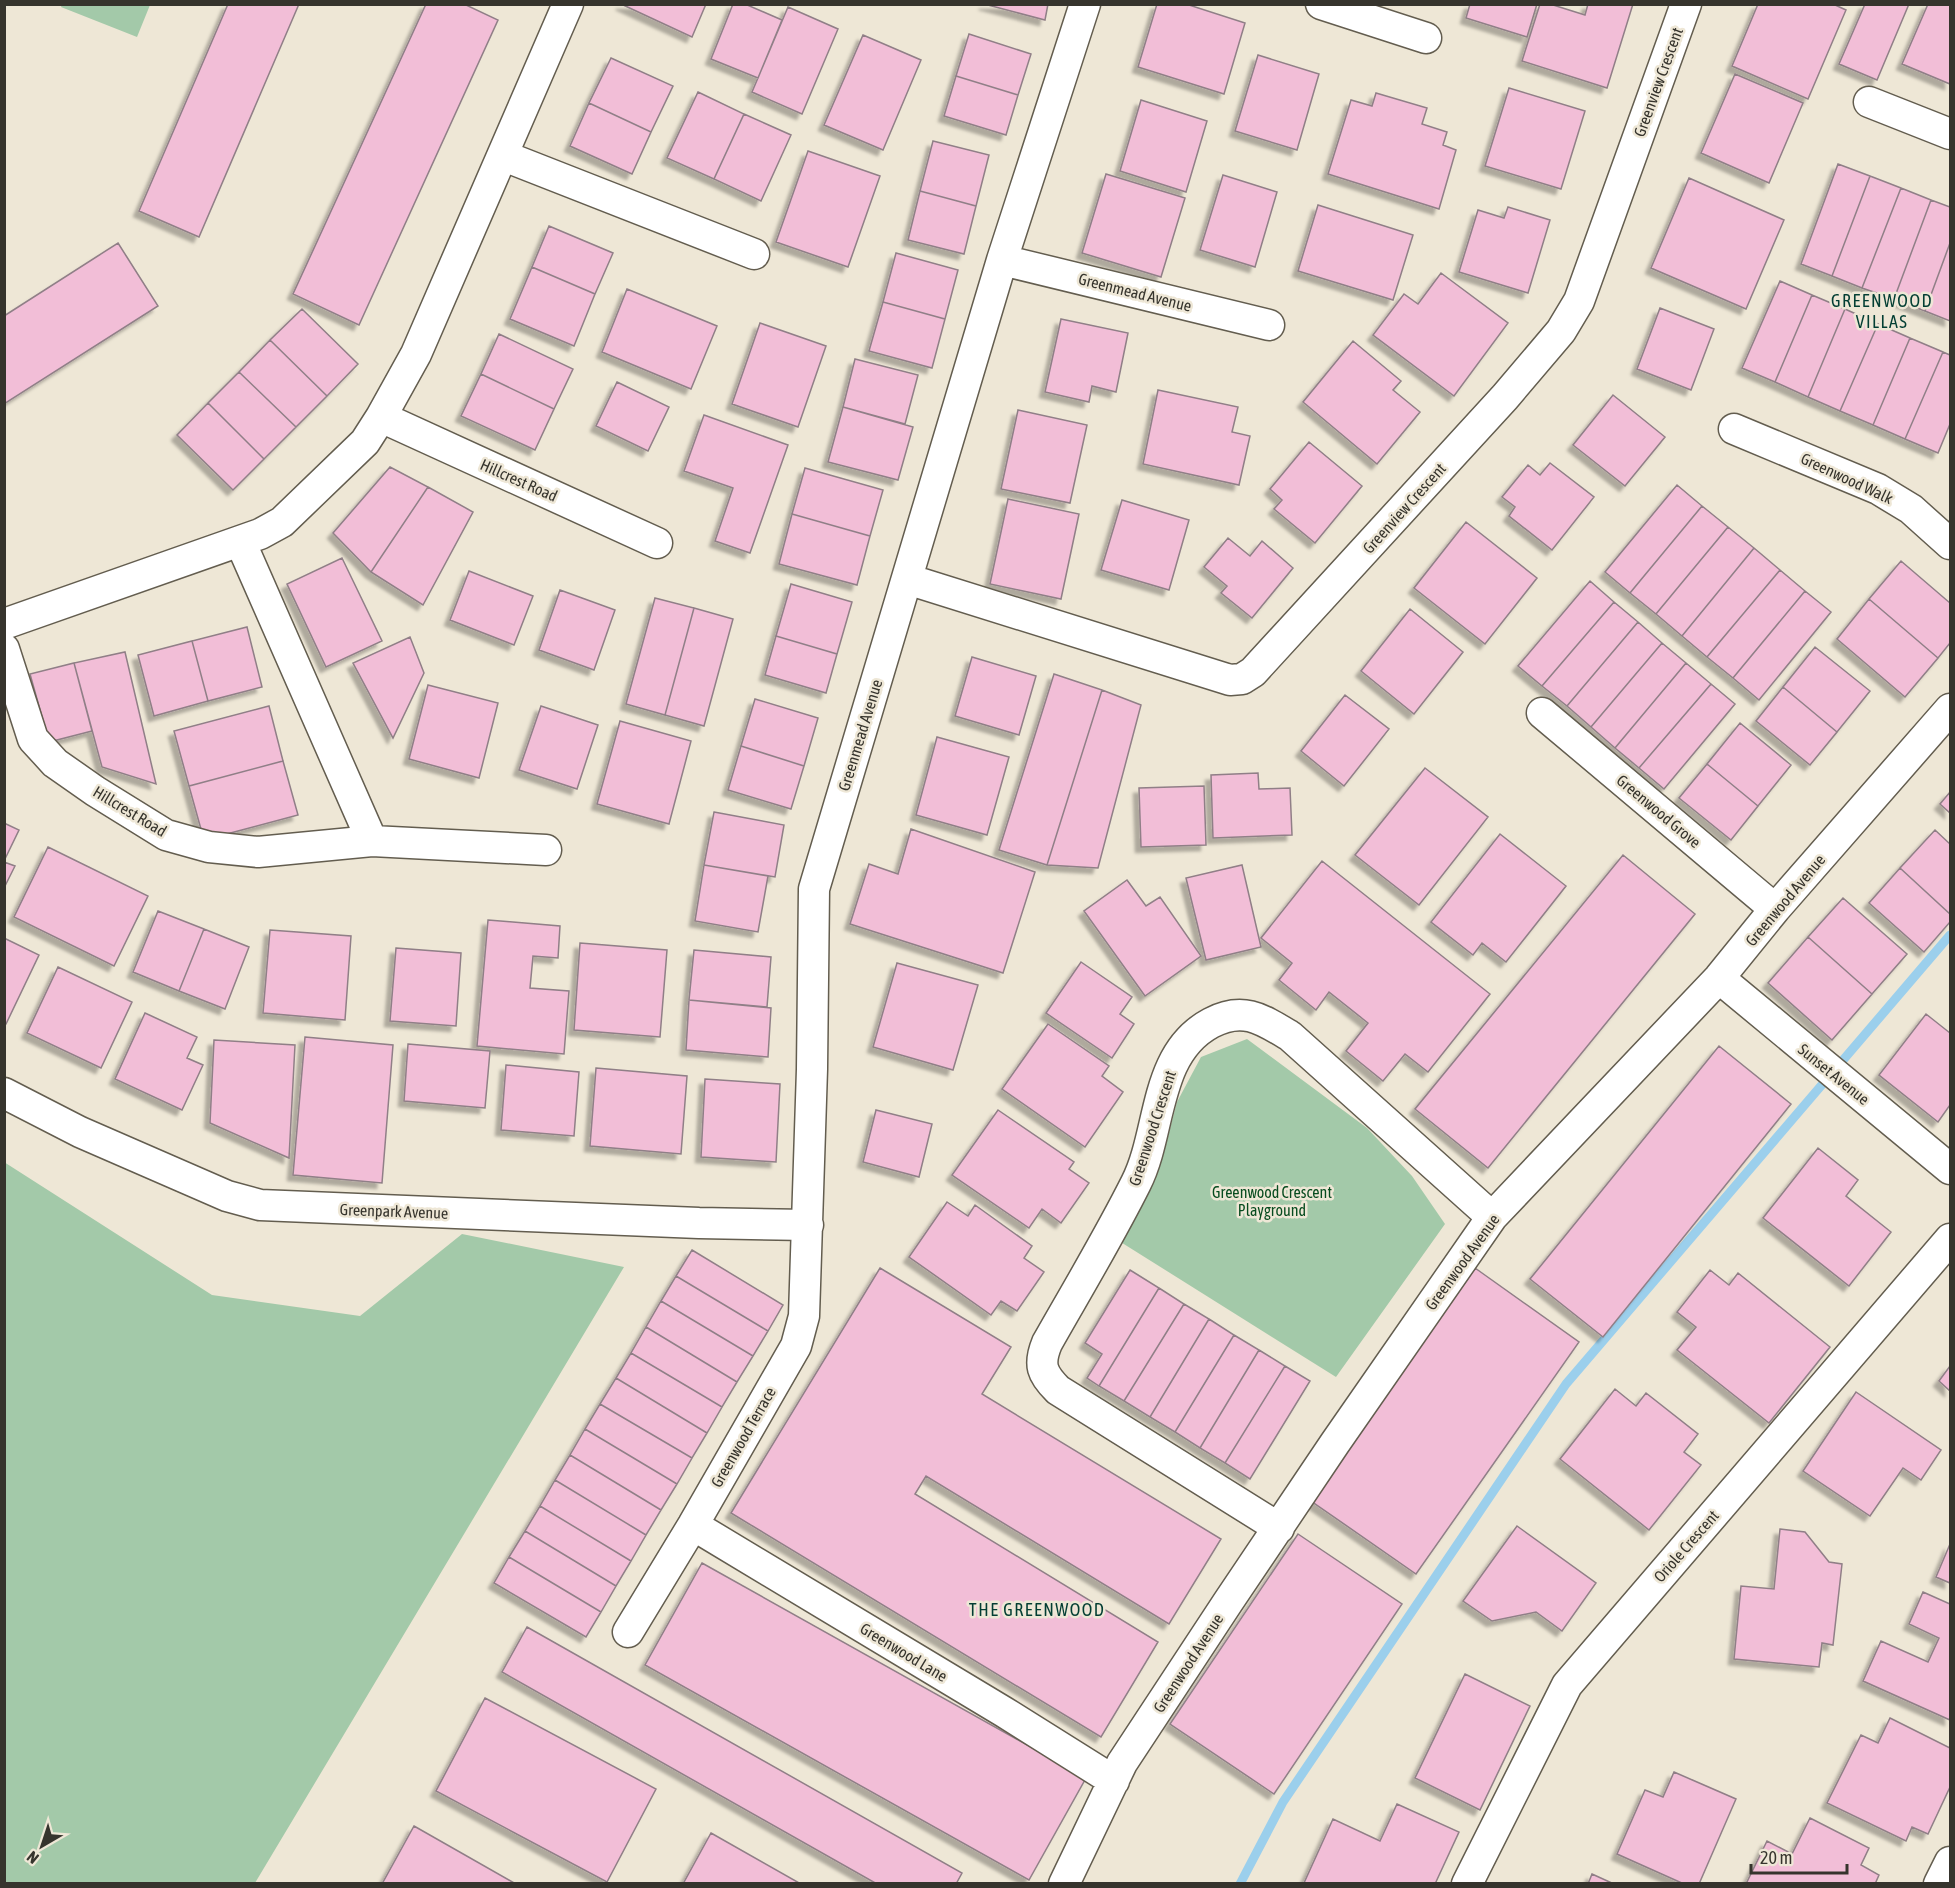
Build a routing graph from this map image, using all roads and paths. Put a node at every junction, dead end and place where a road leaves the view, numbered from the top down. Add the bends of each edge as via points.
1 (568, 4) edge
2 (1085, 4) edge
3 (1322, 4) edge
4 (1686, 4) edge
5 (1426, 38) dead end
6 (1869, 102) dead end
7 (1950, 134) edge
8 (504, 156) junction
9 (754, 254) dead end
10 (1002, 260) junction
11 (1269, 325) dead end
12 (381, 417) junction
13 (1734, 429) dead end
14 (240, 542) junction
15 (657, 543) dead end
16 (1950, 544) edge
17 (906, 579) junction
18 (4, 624) edge
19 (4, 649) edge
20 (1950, 709) edge
21 (1542, 713) dead end
22 (372, 840) junction
23 (546, 850) dead end
24 (1775, 909) junction
25 (1719, 978) junction
26 (4, 1094) edge
27 (1950, 1169) edge
28 (1492, 1217) junction
29 (808, 1225) junction
30 (1950, 1239) edge
31 (693, 1525) junction
32 (1280, 1528) junction
33 (628, 1632) dead end
34 (1114, 1781) junction
35 (1950, 1862) edge
36 (1064, 1884) edge
37 (1467, 1884) edge
38 (1939, 1884) edge

1 - 8 street
2 - 10 street, Greenmead Avenue
3 - 5 street
4 - 17 street, Greenview Crescent via 1579,300 1561,331 1253,672 1230,680
6 - 7 street
8 - 9 street
8 - 12 street via 416,354
10 - 11 street, Greenmead Avenue
10 - 17 street, Greenmead Avenue
12 - 14 street via 365,442 282,522
12 - 15 street, Hillcrest Road
13 - 16 street, Greenwood Walk via 1878,489 1911,509
14 - 18 street
14 - 22 street
17 - 29 street, Greenmead Avenue via 814,889
19 - 22 street, Hillcrest Road via 33,739 55,763 166,835 209,847 258,852
20 - 24 street, Greenwood Avenue
21 - 24 street, Greenwood Grove
22 - 23 street, Hillcrest Road
24 - 25 street, Greenwood Avenue
25 - 27 street, Sunset Avenue
25 - 28 street, Greenwood Avenue
26 - 29 street, Greenpark Avenue via 227,1196 260,1205
28 - 32 street, Greenwood Avenue
28 - 32 street, Greenwood Crescent via 1290,1036 1265,1021 1241,1014 1222,1017 1201,1028 1175,1058 1137,1181 1047,1342 1042,1369 1058,1390
29 - 31 street, Greenwood Terrace via 804,1316 796,1346
30 - 37 street, Oriole Crescent via 1566,1685
31 - 33 street, Greenwood Terrace
31 - 34 street, Greenwood Lane
32 - 34 street, Greenwood Avenue via 1122,1763
34 - 36 street, Greenwood Avenue
35 - 38 street

